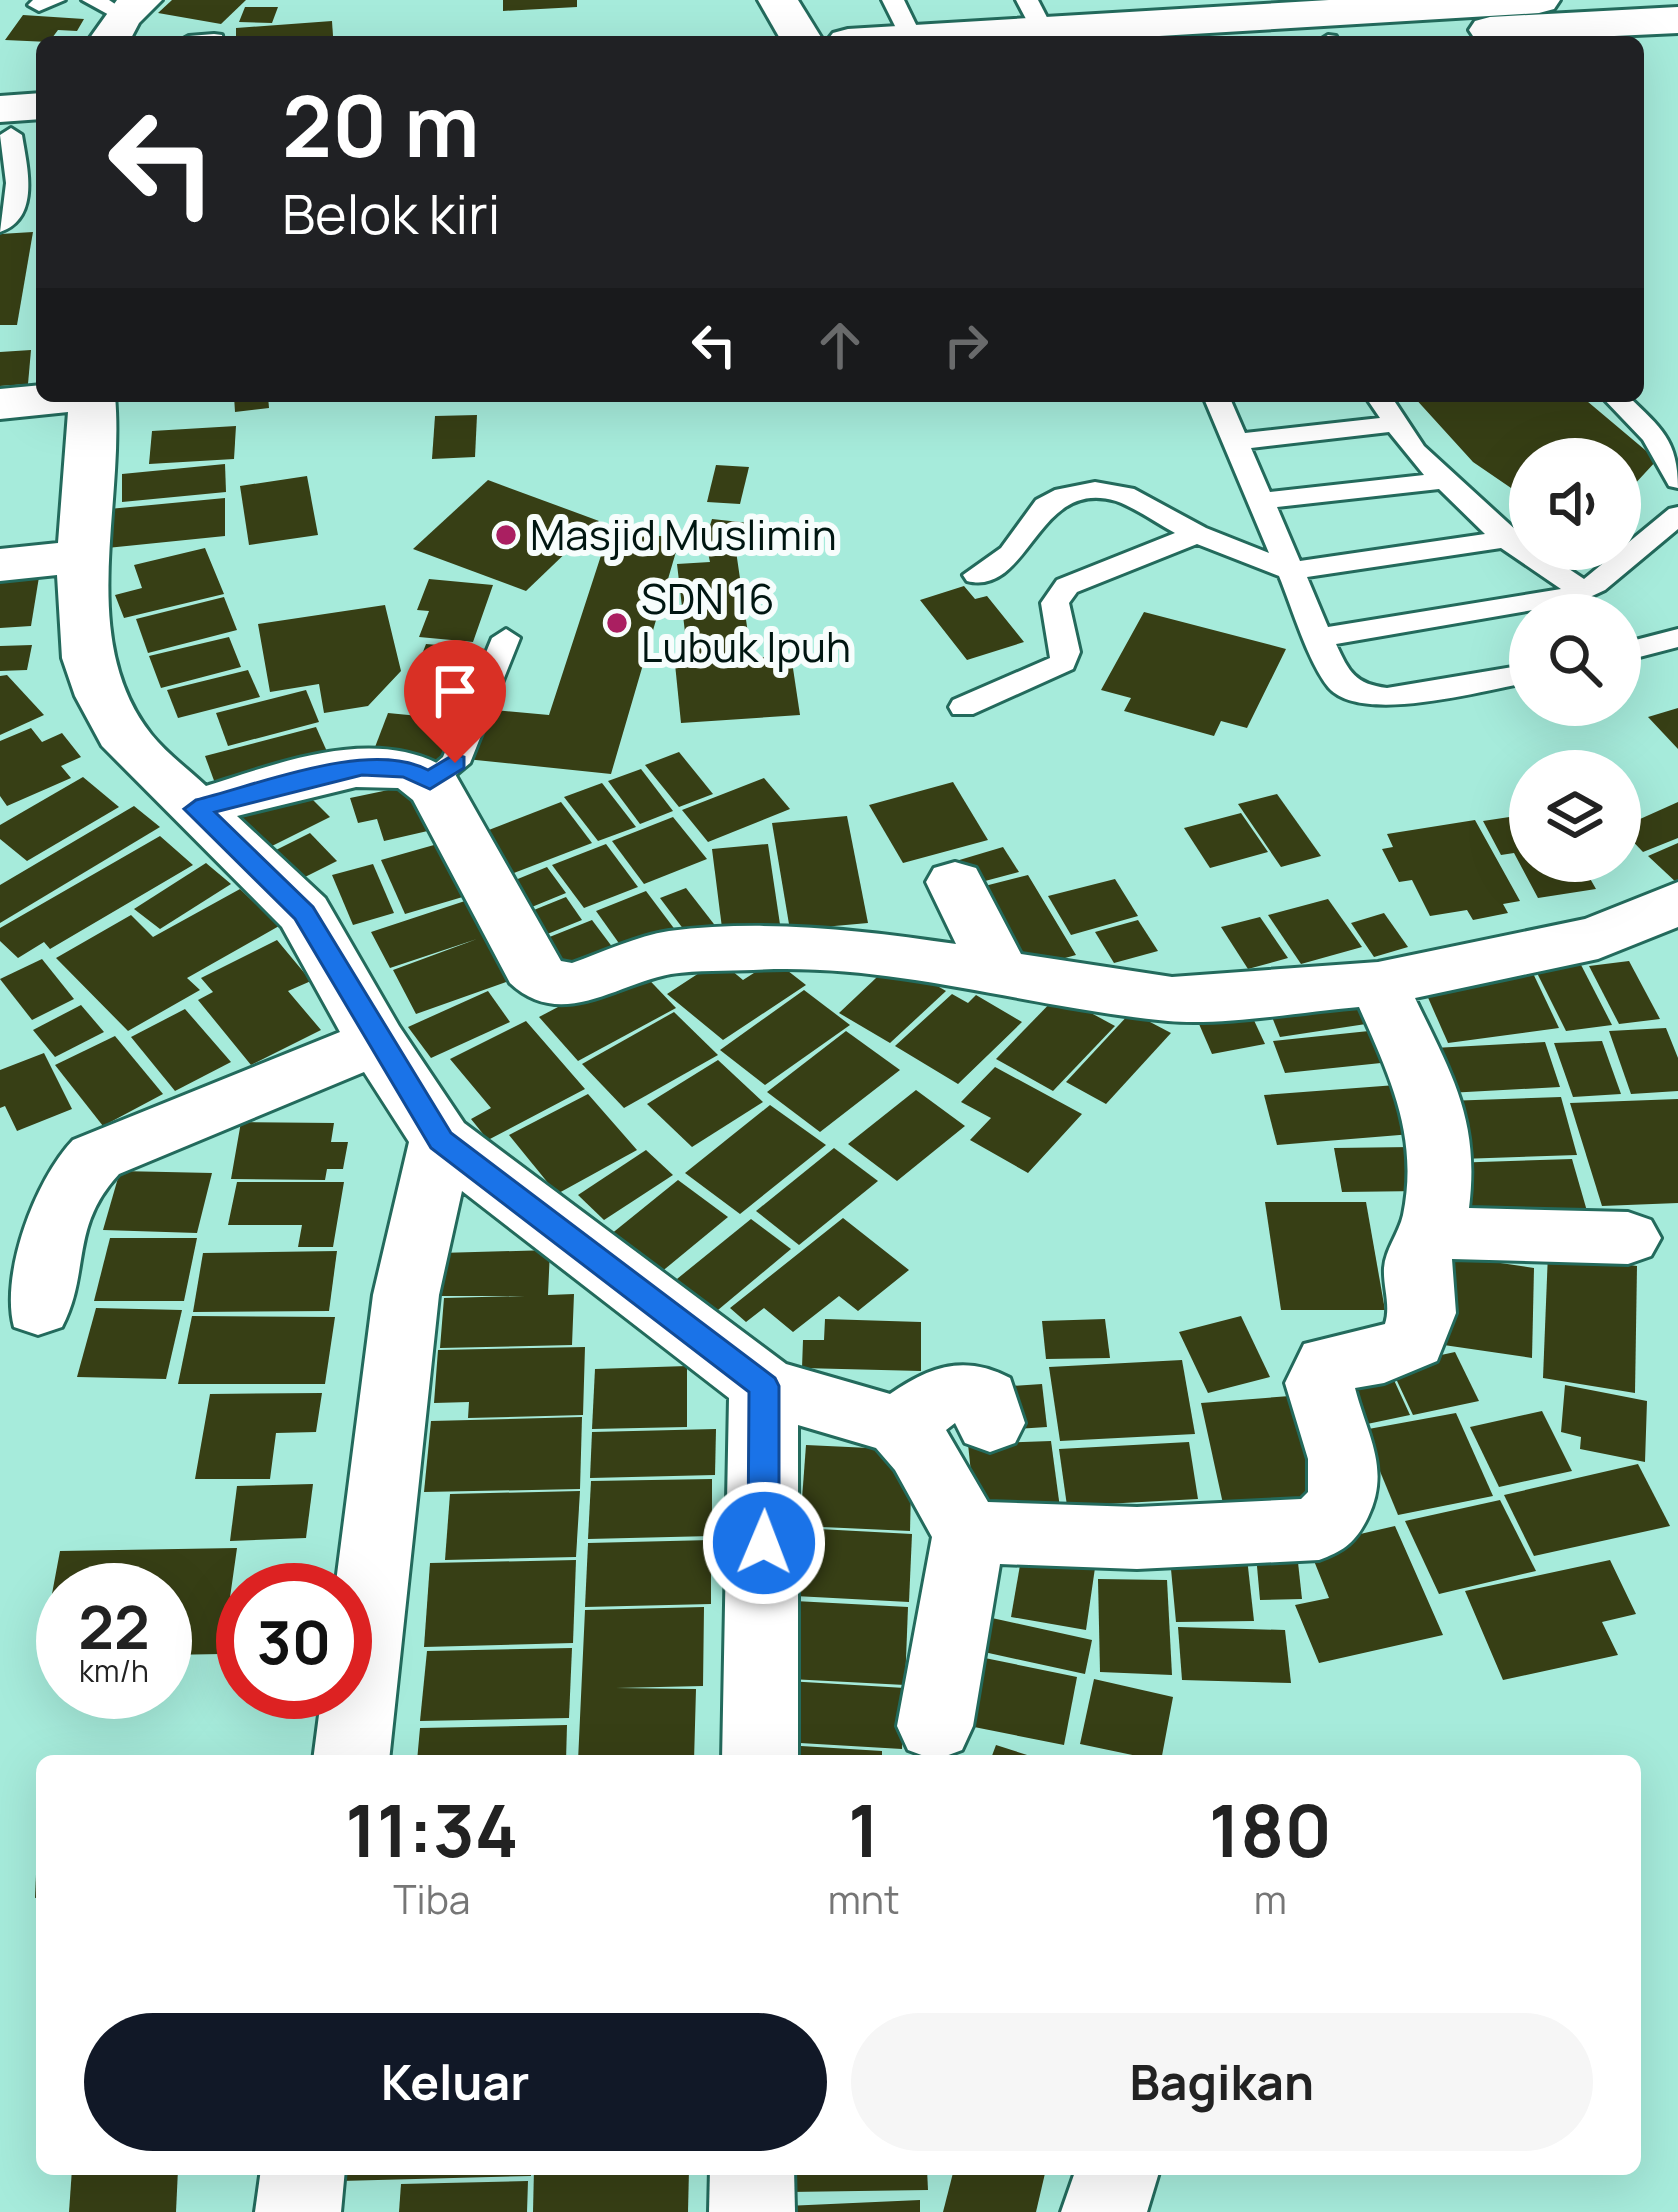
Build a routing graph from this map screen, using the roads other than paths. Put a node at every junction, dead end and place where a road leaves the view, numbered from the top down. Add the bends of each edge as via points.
1 (778, 0) edge
2 (1539, 0) edge
3 (1259, 8) edge
4 (1035, 16) edge
5 (902, 19) edge
6 (1678, 20) edge
7 (1322, 34) edge
8 (799, 36) edge
9 (862, 36) edge
10 (1424, 36) edge
11 (1487, 36) edge
12 (19, 123) edge
13 (0, 225) edge
14 (36, 400) edge
15 (92, 402) edge
16 (1218, 402) edge
17 (1381, 402) edge
18 (1620, 402) edge
19 (0, 404) edge
20 (1394, 424) junction
21 (1235, 442) junction
22 (1678, 480) edge
23 (1442, 481) junction
24 (1260, 501) junction
25 (1678, 515) edge
26 (1197, 535) junction
27 (1505, 539) junction
28 (82, 557) junction
29 (0, 565) edge
30 (1292, 572) junction
31 (977, 575) dead end
32 (1583, 591) junction
33 (506, 638) dead end
34 (1318, 638) junction
35 (1678, 638) edge
36 (1641, 648) edge
37 (1509, 676) edge
38 (963, 707) dead end
39 (430, 781) junction
40 (196, 809) junction
41 (955, 882) dead end
42 (1678, 903) edge
43 (1000, 973) junction
44 (1378, 984) junction
45 (377, 1042) junction
46 (441, 1140) junction
47 (1430, 1232) junction
48 (1628, 1238) dead end
49 (38, 1308) dead end
50 (764, 1386) junction
51 (990, 1423) dead end
52 (899, 1426) junction
53 (969, 1532) junction
54 (934, 1726) dead end
55 (352, 1755) edge
56 (760, 1755) edge
57 (302, 2175) edge
58 (752, 2175) edge
59 (1116, 2175) edge
60 (298, 2212) edge
61 (752, 2212) edge
62 (1104, 2212) edge

1 - 8 street
2 - 7 highway
3 - 4 highway
3 - 7 highway
4 - 5 highway
5 - 9 highway
6 - 11 highway
7 - 10 highway
12 - 13 lane via 19,193
14 - 19 street
15 - 28 street
16 - 21 lane
17 - 20 lane
18 - 22 lane via 1654,436
20 - 21 lane
20 - 23 lane
21 - 24 lane
23 - 24 lane
23 - 27 lane
24 - 30 lane
25 - 32 lane
26 - 30 lane
26 - 31 lane via 1125,495 1084,492 1045,506 1011,554
26 - 38 lane via 1067,586 1055,603 1063,663
27 - 30 lane
27 - 32 lane
28 - 29 street
28 - 40 street via 89,658 102,696 130,746
30 - 34 lane
32 - 34 lane
33 - 39 lane via 462,750
34 - 37 lane via 1341,684 1373,696
35 - 36 lane
39 - 40 street via 407,769 362,767
39 - 43 street via 531,968 560,986 666,953 732,946 866,952
40 - 45 street via 304,913
41 - 43 street
42 - 44 street via 1598,938
43 - 44 street via 1172,1000
44 - 47 street via 1440,1133
45 - 46 street
45 - 49 street via 96,1157 56,1207
46 - 50 street
46 - 55 street via 406,1295
47 - 48 street
47 - 53 street via 1417,1265 1422,1313 1413,1342 1328,1364 1319,1383 1347,1489 1319,1529 1137,1538
50 - 52 street
50 - 56 street
51 - 52 street via 986,1398 963,1388
52 - 53 street via 915,1439
53 - 54 street
57 - 60 street
58 - 61 street
59 - 62 street

